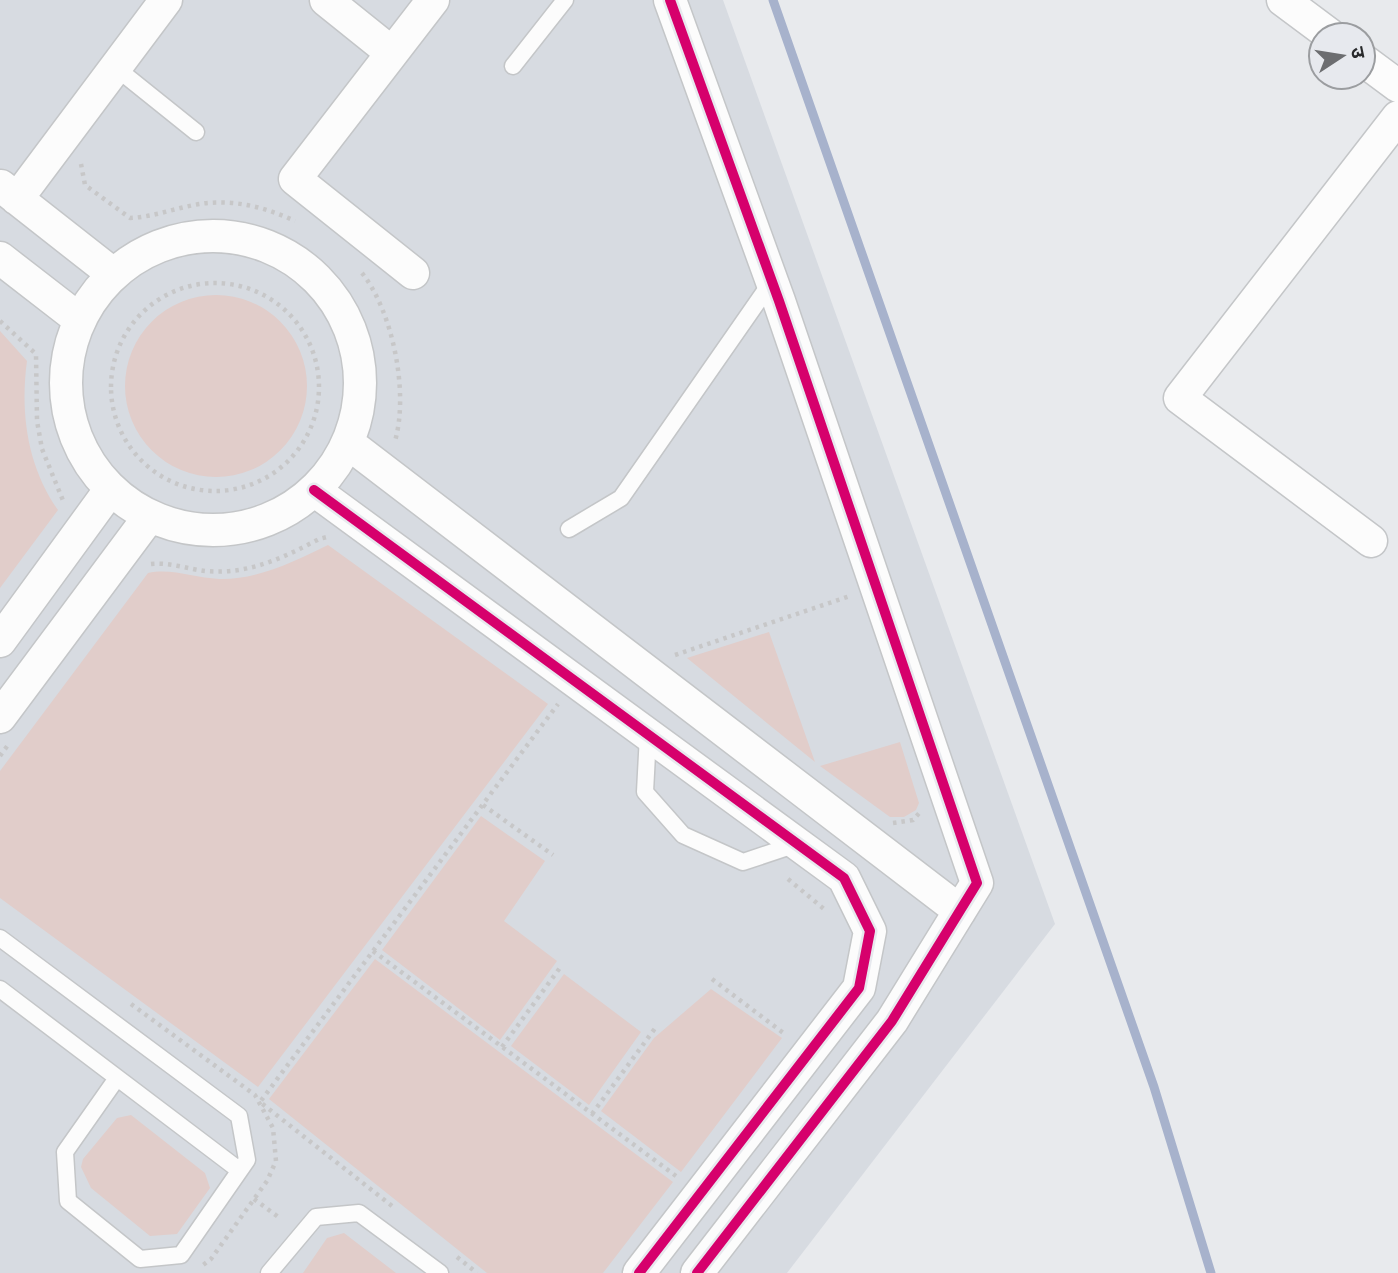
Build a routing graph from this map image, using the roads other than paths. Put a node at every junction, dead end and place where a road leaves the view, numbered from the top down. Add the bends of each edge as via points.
1 (166, 0) edge
2 (326, 0) edge
3 (433, 0) edge
4 (565, 0) edge
5 (670, 0) edge
6 (1283, 0) edge
7 (1324, 19) edge
8 (392, 53) junction
9 (513, 66) dead end
10 (115, 67) junction
11 (1377, 70) edge
12 (1398, 86) edge
13 (1398, 117) edge
14 (196, 132) dead end
15 (8, 192) edge
16 (0, 258) edge
17 (412, 273) dead end
18 (113, 274) junction
19 (772, 281) junction
20 (80, 320) junction
21 (348, 443) junction
22 (110, 490) junction
23 (314, 490) junction
24 (149, 517) junction
25 (569, 529) dead end
26 (1371, 541) dead end
27 (0, 641) edge
28 (8, 725) edge
29 (648, 734) junction
30 (805, 793) junction
31 (788, 837) junction
32 (960, 911) junction
33 (0, 938) edge
34 (0, 989) edge
35 (117, 1078) junction
36 (239, 1170) junction
37 (269, 1273) edge
38 (439, 1273) edge
39 (639, 1273) edge
40 (696, 1273) edge

1 - 10 street
2 - 8 street
3 - 8 street
4 - 9 lane
5 - 19 street
6 - 7 street
8 - 17 street via 295,179
10 - 14 lane
10 - 15 street
11 - 12 street
13 - 26 street via 1180,398
15 - 18 street
16 - 20 street
18 - 20 street
18 - 21 street via 155,247 203,235 252,240 297,261 333,296 355,341 361,391
19 - 25 lane via 621,498
19 - 32 street via 977,883
20 - 22 street via 67,357 66,405 81,451
21 - 23 street
21 - 30 street
22 - 24 street
22 - 27 street
23 - 24 street via 287,512 242,529 195,531
23 - 29 street
24 - 28 street
29 - 31 street
29 - 31 lane via 645,792 683,835 743,862
30 - 31 street
30 - 32 street
31 - 39 street via 844,878 870,931 859,988
32 - 40 street via 892,1021
33 - 36 lane via 239,1116 247,1160
34 - 35 lane
35 - 36 lane
35 - 36 lane via 65,1152 68,1201 140,1259 181,1255
37 - 38 lane via 316,1217 359,1213

